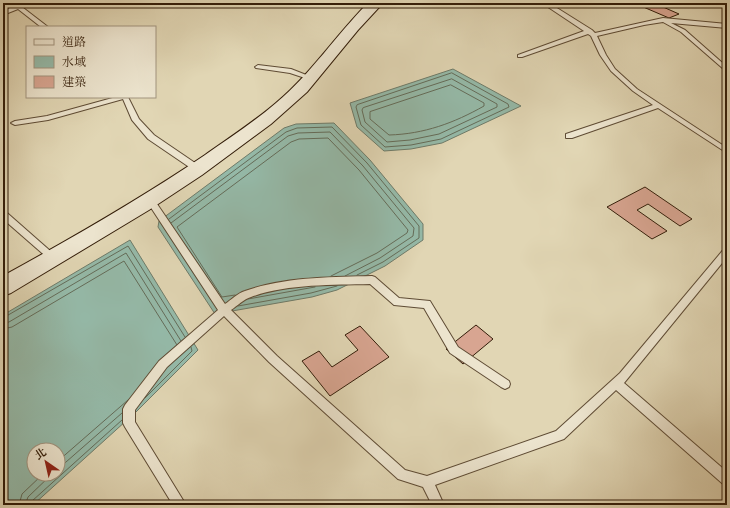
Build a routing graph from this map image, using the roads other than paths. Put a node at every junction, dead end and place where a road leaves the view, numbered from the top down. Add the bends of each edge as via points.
1 (26, 3) edge
2 (376, 3) edge
3 (545, 3) edge
4 (18, 6) junction
5 (3, 13) edge
6 (663, 20) junction
7 (44, 26) edge
8 (727, 26) edge
9 (592, 33) junction
10 (520, 56) dead end
11 (258, 67) dead end
12 (727, 70) edge
13 (311, 78) junction
14 (121, 98) edge
15 (125, 98) edge
16 (658, 106) junction
17 (15, 123) dead end
18 (569, 136) dead end
19 (727, 151) edge
20 (198, 169) junction
21 (150, 200) junction
22 (3, 214) edge
23 (727, 252) edge
24 (53, 258) junction
25 (3, 287) edge
26 (224, 310) junction
27 (505, 384) dead end
28 (617, 384) junction
29 (727, 480) edge
30 (427, 482) junction
31 (180, 505) edge
32 (438, 505) edge

1 - 4 lane
2 - 13 street via 347,33
3 - 9 lane
4 - 5 lane
4 - 7 lane
6 - 8 lane
6 - 9 lane
6 - 12 lane via 683,31
9 - 10 lane
9 - 16 lane via 613,70
11 - 13 lane via 291,71
13 - 20 street via 270,117
14 - 17 lane via 48,118
15 - 20 lane via 136,120 151,137
16 - 18 lane
16 - 19 lane
20 - 21 street
21 - 24 street
21 - 26 lane
22 - 24 lane
23 - 28 lane
24 - 25 street
26 - 27 lane via 247,294 280,286 372,280 397,302 427,304 454,350
26 - 30 lane via 273,359 402,475
26 - 31 lane via 163,364 129,409 129,423
28 - 29 lane
28 - 30 lane via 560,435
30 - 32 lane

